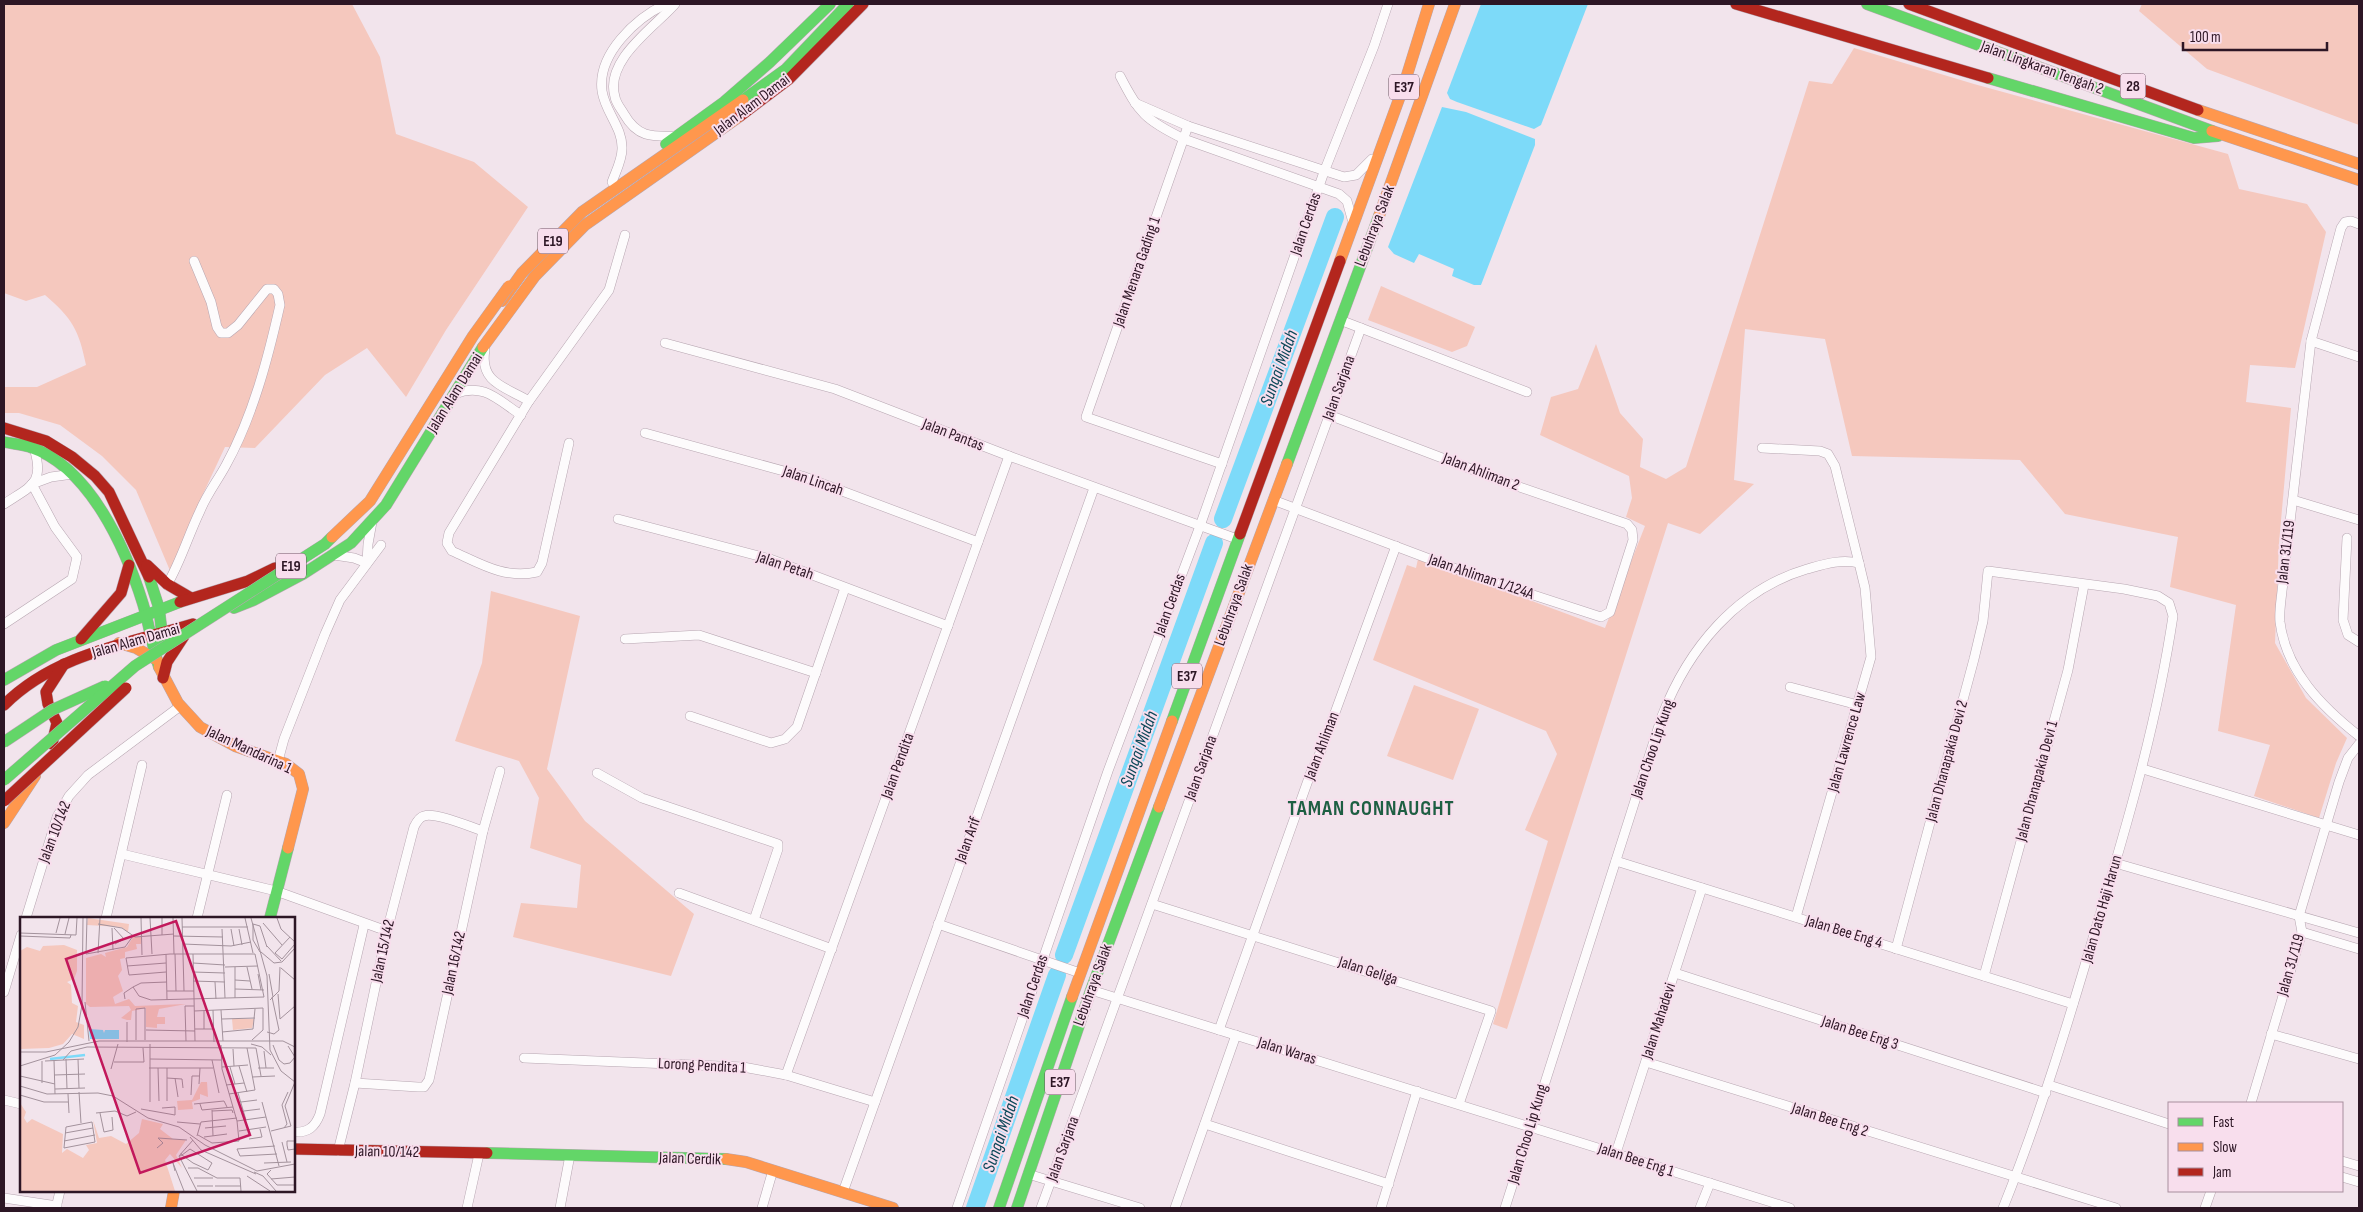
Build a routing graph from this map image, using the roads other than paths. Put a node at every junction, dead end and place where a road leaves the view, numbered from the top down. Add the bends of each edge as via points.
1 (666, 4) edge
2 (675, 4) edge
3 (830, 4) edge
4 (843, 4) edge
5 (848, 4) edge
6 (863, 4) edge
7 (1388, 4) edge
8 (1429, 4) edge
9 (1455, 4) edge
10 (1736, 4) edge
11 (1866, 4) edge
12 (1909, 4) edge
13 (1750, 6) edge
14 (621, 39) junction
15 (631, 47) junction
16 (610, 57) junction
17 (622, 63) junction
18 (1120, 76) dead end
19 (1133, 102) junction
20 (1188, 126) junction
21 (678, 136) junction
22 (2226, 136) junction
23 (1184, 139) junction
24 (1382, 146) junction
25 (2359, 164) edge
26 (1324, 172) junction
27 (2359, 180) edge
28 (612, 182) junction
29 (1319, 187) junction
30 (1353, 224) junction
31 (2359, 224) edge
32 (625, 234) dead end
33 (194, 261) dead end
34 (1340, 320) junction
35 (1361, 328) junction
36 (2311, 341) junction
37 (665, 342) dead end
38 (486, 343) junction
39 (2359, 357) edge
40 (1527, 392) dead end
41 (455, 394) junction
42 (529, 401) junction
43 (521, 415) junction
44 (1329, 415) junction
45 (4, 428) edge
46 (645, 433) dead end
47 (4, 442) edge
48 (569, 443) dead end
49 (34, 448) junction
50 (1762, 448) dead end
51 (1009, 456) junction
52 (1222, 464) junction
53 (74, 474) junction
54 (32, 484) junction
55 (1094, 488) junction
56 (1272, 500) junction
57 (2292, 500) junction
58 (4, 504) edge
59 (1295, 509) junction
60 (373, 519) junction
61 (618, 519) dead end
62 (2359, 520) edge
63 (1200, 526) junction
64 (1632, 530) joint
65 (2348, 538) dead end
66 (1237, 539) junction
67 (978, 542) junction
68 (381, 545) dead end
69 (1396, 546) junction
70 (334, 555) junction
71 (142, 558) junction
72 (367, 563) junction
73 (1859, 563) junction
74 (129, 564) junction
75 (167, 584) junction
76 (2084, 585) junction
77 (845, 588) junction
78 (191, 598) junction
79 (159, 610) junction
80 (146, 614) junction
81 (4, 624) edge
82 (192, 625) junction
83 (948, 626) junction
84 (163, 634) junction
85 (151, 636) junction
86 (625, 639) dead end
87 (78, 641) junction
88 (2359, 642) edge
89 (118, 643) junction
90 (157, 660) junction
91 (64, 664) junction
92 (816, 672) junction
93 (141, 674) junction
94 (163, 678) junction
95 (4, 680) edge
96 (1790, 687) dead end
97 (1858, 705) junction
98 (4, 706) edge
99 (179, 707) junction
100 (690, 716) dead end
101 (2359, 736) edge
102 (4, 742) edge
103 (2359, 744) edge
104 (278, 761) junction
105 (142, 765) dead end
106 (2143, 769) junction
107 (500, 771) dead end
108 (596, 773) dead end
109 (4, 780) edge
110 (227, 795) dead end
111 (4, 801) edge
112 (4, 823) edge
113 (2327, 825) junction
114 (483, 831) junction
115 (2359, 835) edge
116 (122, 854) junction
117 (1616, 861) junction
118 (2115, 863) junction
119 (208, 874) junction
120 (1702, 888) junction
121 (276, 891) junction
122 (679, 893) dead end
123 (1152, 904) junction
124 (2299, 916) junction
125 (26, 917) edge
126 (106, 917) edge
127 (197, 917) edge
128 (270, 917) edge
129 (1796, 917) junction
130 (754, 920) junction
131 (938, 924) junction
132 (364, 925) junction
133 (386, 931) junction
134 (2302, 932) junction
135 (2359, 933) edge
136 (1253, 936) junction
137 (20, 938) edge
138 (832, 949) junction
139 (1896, 949) junction
140 (2359, 949) edge
141 (1042, 960) junction
142 (1080, 973) junction
143 (1674, 973) junction
144 (1984, 976) junction
145 (1091, 990) junction
146 (4, 992) edge
147 (1117, 998) junction
148 (2073, 1004) junction
149 (1219, 1030) junction
150 (2271, 1034) junction
151 (1236, 1035) junction
152 (524, 1058) dead end
153 (2359, 1059) edge
154 (1646, 1062) junction
155 (786, 1076) junction
156 (355, 1083) junction
157 (2048, 1089) junction
158 (1417, 1091) junction
159 (4, 1100) edge
160 (875, 1102) junction
161 (2251, 1102) edge
162 (20, 1104) edge
163 (1459, 1104) junction
164 (1483, 1111) joint
165 (1205, 1124) junction
166 (2168, 1124) edge
167 (1530, 1126) junction
168 (295, 1132) edge
169 (295, 1149) edge
170 (338, 1151) junction
171 (1616, 1153) junction
172 (480, 1154) junction
173 (570, 1155) junction
174 (2343, 1161) edge
175 (2359, 1166) edge
176 (773, 1170) junction
177 (1028, 1174) junction
178 (2343, 1177) edge
179 (2015, 1178) junction
180 (1051, 1181) junction
181 (2359, 1182) edge
182 (1710, 1183) junction
183 (1389, 1184) junction
184 (60, 1192) edge
185 (174, 1192) edge
186 (843, 1192) junction
187 (2211, 1192) edge
188 (4, 1198) edge
189 (56, 1207) edge
190 (2110, 1207) edge
191 (170, 1208) edge
192 (467, 1208) edge
193 (560, 1208) edge
194 (762, 1208) edge
195 (893, 1208) edge
196 (957, 1208) edge
197 (999, 1208) edge
198 (1017, 1208) edge
199 (1041, 1208) edge
200 (1140, 1208) edge
201 (1175, 1208) edge
202 (1381, 1208) edge
203 (1505, 1208) edge
204 (1700, 1208) edge
205 (1790, 1208) edge
206 (2004, 1208) edge
207 (2205, 1208) edge

1 - 14 street via 636,22
2 - 15 street
3 - 21 main road, Jalan Alam Damai via 724,102
4 - 109 main road, E19, bridge via 783,67 707,124 579,211 519,272 473,336 370,501 325,544 135,666
5 - 93 main road, E19, bridge via 786,69 582,212 522,273 476,337 373,504 329,546
6 - 38 main road, Jalan Alam Damai via 789,79 585,225 535,276
7 - 26 street, Jalan Cerdas
8 - 24 main road, Lebuhraya Salak / E37
9 - 34 main road, Lebuhraya Salak / E37
10 - 13 main road
11 - 22 main road, Jalan Lingkaran Tengah 2 / 28
12 - 25 main road, Jalan Lingkaran Tengah 2 / 28 via 2219,118
13 - 22 main road via 2168,131 2194,138
14 - 15 street
14 - 16 street
15 - 17 street
16 - 17 street
16 - 28 street via 603,74 602,90 621,138 622,150
17 - 21 street via 615,80 615,98 630,125 650,136
18 - 19 street
19 - 20 street
19 - 23 street via 1160,128
20 - 23 street, Jalan Menara Gading 1
20 - 26 street
21 - 28 main road, Jalan Alam Damai
22 - 27 main road, Jalan Lingkaran Tengah 2 / 28
23 - 29 street
23 - 52 street, Jalan Menara Gading 1 via 1086,417
24 - 26 street via 1356,175 1344,177
24 - 30 main road, Lebuhraya Salak / E37
26 - 29 street, Jalan Cerdas
28 - 78 main road, Jalan Alam Damai via 582,202 511,274 489,303 381,481 340,526 305,552 261,575
29 - 30 street via 1339,194 1347,201
29 - 52 street, Jalan Cerdas
30 - 66 main road, Lebuhraya Salak / E37
31 - 36 street, Jalan 31/119 via 2345,222 2341,228
32 - 42 street via 610,290
33 - 75 street via 221,333 228,333 238,324 267,289 274,288 280,304 245,424 226,466 199,512 179,564
34 - 35 street
34 - 56 main road, Lebuhraya Salak / E37
35 - 40 street
35 - 44 street, Jalan Sarjana
36 - 39 street
36 - 57 street, Jalan 31/119
37 - 51 street, Jalan Pantas via 835,388
38 - 41 main road, Jalan Alam Damai
38 - 42 street via 483,359 489,378
41 - 43 street via 466,389 482,390
41 - 60 main road, Jalan Alam Damai via 386,505
42 - 43 street
43 - 48 street via 449,532 447,543 452,551 502,573 537,572 542,563
44 - 59 street, Jalan Sarjana
44 - 64 street, Jalan Ahliman 2 via 1627,524
45 - 71 main road via 51,445 86,467 106,488
46 - 67 street, Jalan Lincah via 802,476
47 - 49 main road
49 - 53 main road, Jalan Mandarina 1
49 - 54 street via 39,469
50 - 73 street via 1828,454 1835,466
51 - 55 street, Jalan Pantas
51 - 67 street, Jalan Pendita
52 - 63 street, Jalan Cerdas
53 - 54 street
53 - 74 main road, Jalan Mandarina 1 via 96,503
54 - 58 street
54 - 81 street via 55,527 77,557 72,579
55 - 63 street, Jalan Pantas
55 - 131 street, Jalan Arif
56 - 59 street, Jalan Ahliman 1/124A
56 - 145 main road, Lebuhraya Salak / E37
57 - 62 street
57 - 101 street, Jalan 31/119 via 2280,620 2285,647 2294,669 2308,687
59 - 69 street, Jalan Ahliman 1/124A
59 - 123 street, Jalan Sarjana
60 - 70 main road, Jalan Alam Damai via 351,543
60 - 72 street
61 - 77 street, Jalan Petah via 770,559
63 - 66 street, Jalan Pantas
63 - 141 street, Jalan Cerdas via 1108,771
64 - 69 street, Jalan Ahliman 1/124A via 1633,540 1610,612 1601,617 1472,575
65 - 88 street via 2343,620 2348,635
66 - 142 main road, Lebuhraya Salak / E37
67 - 83 street, Jalan Pendita
68 - 72 street
69 - 136 street, Jalan Ahliman
70 - 72 street
70 - 82 main road, Jalan Alam Damai via 254,600
71 - 75 main road
71 - 79 main road, Jalan Mandarina 1
72 - 104 street via 340,600
73 - 97 street, Jalan Lawrence Law via 1872,656
73 - 117 street, Jalan Choo Lip Kung via 1833,562 1786,575 1744,600 1712,629 1686,665 1668,702
74 - 80 main road, Jalan Mandarina 1
74 - 87 main road via 121,592
75 - 78 main road
76 - 106 street, Jalan Dato Haji Harun via 2158,596 2169,603 2173,616 2166,663
76 - 139 street, Jalan Dhanapakia Devi 2 via 1988,571 1974,659
76 - 144 street, Jalan Dhanapakia Devi 1 via 2068,670
77 - 83 street, Jalan Petah
77 - 92 street
78 - 79 main road, Jalan Alam Damai
79 - 80 main road, Jalan Alam Damai
79 - 84 main road, Jalan Mandarina 1
80 - 85 main road, Jalan Mandarina 1
80 - 87 main road, Jalan Alam Damai
82 - 84 main road, Jalan Alam Damai
82 - 94 main road via 167,662
83 - 138 street, Jalan Pendita
84 - 85 main road, Jalan Alam Damai
84 - 94 main road, Jalan Mandarina 1
85 - 89 main road, Jalan Alam Damai
85 - 90 main road, Jalan Mandarina 1
86 - 92 street via 699,635
87 - 95 main road, Jalan Alam Damai
89 - 90 main road via 136,648
89 - 91 main road, Jalan Alam Damai
90 - 94 main road, Jalan Mandarina 1
91 - 98 main road, Jalan Alam Damai via 20,689
91 - 112 main road via 46,689 46,701 57,723 53,742
92 - 100 street via 797,727 779,742 771,743
93 - 102 main road, bridge via 78,696 26,725
93 - 111 main road, E19, bridge
94 - 99 main road, Jalan Mandarina 1
96 - 97 street
97 - 129 street, Jalan Lawrence Law
99 - 104 main road, Jalan Mandarina 1 via 207,732 246,751
99 - 125 street, Jalan 10/142 via 88,775 69,796 57,817
103 - 113 street, Jalan 31/119 via 2348,758
104 - 121 main road, Jalan Mandarina 1 via 297,771 303,789
105 - 116 street
106 - 113 street
106 - 118 street, Jalan Dato Haji Harun
107 - 114 street, Jalan 16/142
108 - 130 street via 642,798 778,844
110 - 119 street
113 - 115 street
113 - 124 street, Jalan 31/119
114 - 133 street, Jalan 15/142 via 434,816 425,815 419,819 414,827
114 - 156 street, Jalan 16/142 via 429,1080 424,1087
116 - 119 street
116 - 126 street
117 - 120 street, Jalan Bee Eng 4
117 - 167 street, Jalan Choo Lip Kung
118 - 124 street
118 - 148 street, Jalan Dato Haji Harun
119 - 121 street
119 - 127 street
120 - 129 street, Jalan Bee Eng 4
120 - 143 street, Jalan Mahadevi
121 - 128 main road, Jalan Mandarina 1
121 - 132 street
122 - 130 street
123 - 136 street, Jalan Geliga
123 - 147 street, Jalan Sarjana
124 - 134 street, Jalan 31/119
124 - 135 street
129 - 139 street, Jalan Bee Eng 4
130 - 138 street
131 - 141 street
131 - 160 street, Jalan Arif
132 - 133 street
132 - 168 street via 320,1114 310,1130
133 - 156 street, Jalan 15/142
134 - 140 street
134 - 150 street, Jalan 31/119
136 - 149 street, Jalan Ahliman
136 - 163 street, Jalan Geliga via 1491,1011
137 - 146 street
138 - 155 street, Jalan Pendita
139 - 144 street, Jalan Bee Eng 4
141 - 142 street
141 - 196 street, Jalan Cerdas
142 - 197 main road, Lebuhraya Salak / E37
143 - 154 street, Jalan Mahadevi
143 - 157 street, Jalan Bee Eng 3
144 - 148 street, Jalan Bee Eng 4
145 - 147 street, Jalan Waras
145 - 177 main road, Lebuhraya Salak / E37
147 - 149 street, Jalan Waras
147 - 180 street, Jalan Sarjana
148 - 157 street, Jalan Dato Haji Harun
149 - 151 street, Jalan Waras
150 - 153 street
150 - 161 street, Jalan 31/119
151 - 158 street, Jalan Waras
151 - 165 street
152 - 155 street, Lorong Pendita 1 via 743,1067
154 - 171 street, Jalan Mahadevi
154 - 179 street, Jalan Bee Eng 2
155 - 160 street, Lorong Pendita 1
156 - 170 street, Jalan 15/142
157 - 166 street, Jalan Bee Eng 3
157 - 179 street, Jalan Dato Haji Harun
158 - 163 street, Jalan Waras
158 - 183 street
159 - 162 street
160 - 186 street, Jalan Arif
163 - 164 street, Jalan Waras
164 - 167 street, Jalan Bee Eng 1
165 - 183 street
165 - 201 street
167 - 171 street, Jalan Bee Eng 1
167 - 203 street, Jalan Choo Lip Kung
169 - 170 main road, Jalan 10/142
170 - 172 main road, Jalan 10/142
171 - 182 street, Jalan Bee Eng 1
172 - 173 main road, Jalan Cerdik
172 - 192 street
173 - 176 main road, Jalan Cerdik via 716,1158
173 - 193 street
174 - 175 street
176 - 186 main road, Jalan Cerdik
176 - 194 street
177 - 180 street
177 - 198 main road, Lebuhraya Salak / E37
178 - 181 street
179 - 190 street, Jalan Bee Eng 2
179 - 206 street, Jalan Dato Haji Harun
180 - 199 street, Jalan Sarjana
180 - 200 street
182 - 204 street
182 - 205 street, Jalan Bee Eng 1
183 - 202 street
184 - 189 street
185 - 191 main road
186 - 195 main road, Jalan Cerdik
187 - 207 street
188 - 189 street

